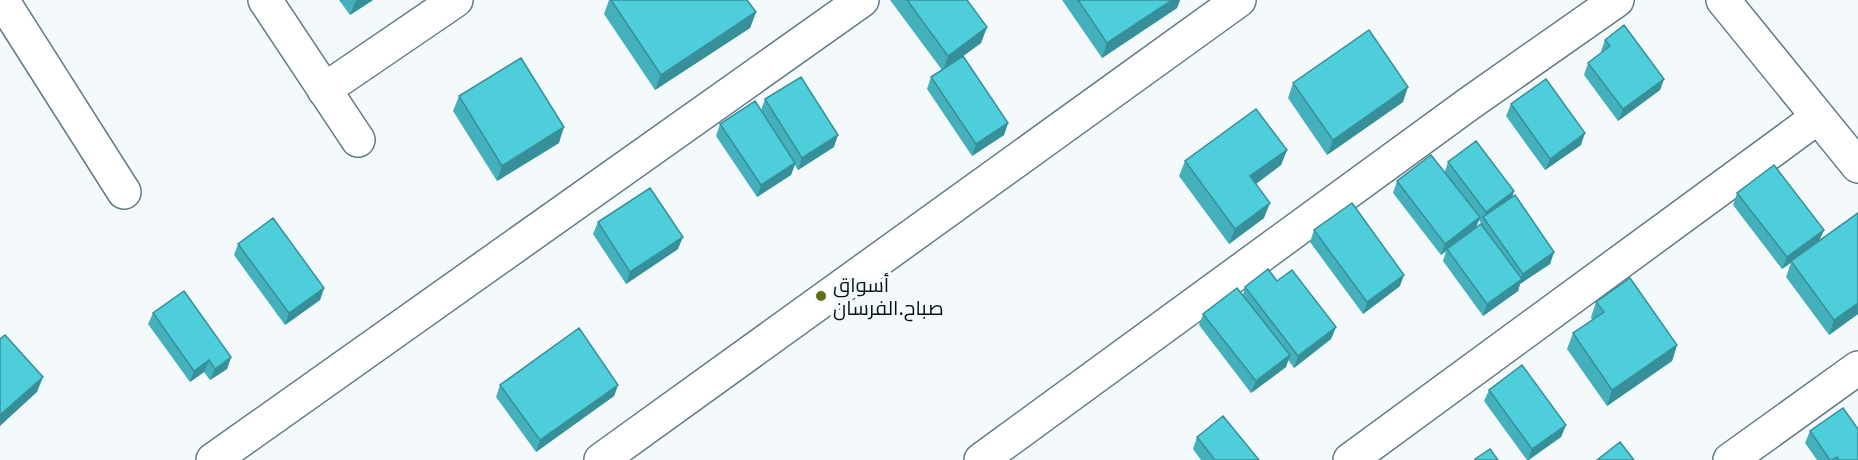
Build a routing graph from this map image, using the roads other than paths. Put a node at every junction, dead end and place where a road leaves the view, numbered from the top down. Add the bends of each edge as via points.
1 (2, 0) edge
2 (265, 0) edge
3 (456, 0) edge
4 (862, 0) edge
5 (1239, 0) edge
6 (1617, 0) edge
7 (1723, 0) edge
8 (324, 90) junction
9 (1818, 117) junction
10 (358, 140) dead end
11 (1858, 166) edge
12 (124, 192) dead end
13 (1858, 368) edge
14 (213, 460) edge
15 (601, 460) edge
16 (981, 460) edge
17 (1350, 460) edge
18 (1730, 460) edge

1 - 12 street
2 - 8 street
3 - 8 street
4 - 14 street
5 - 15 street
6 - 16 street
7 - 9 street
8 - 10 street
9 - 11 street
9 - 17 street
13 - 18 street

